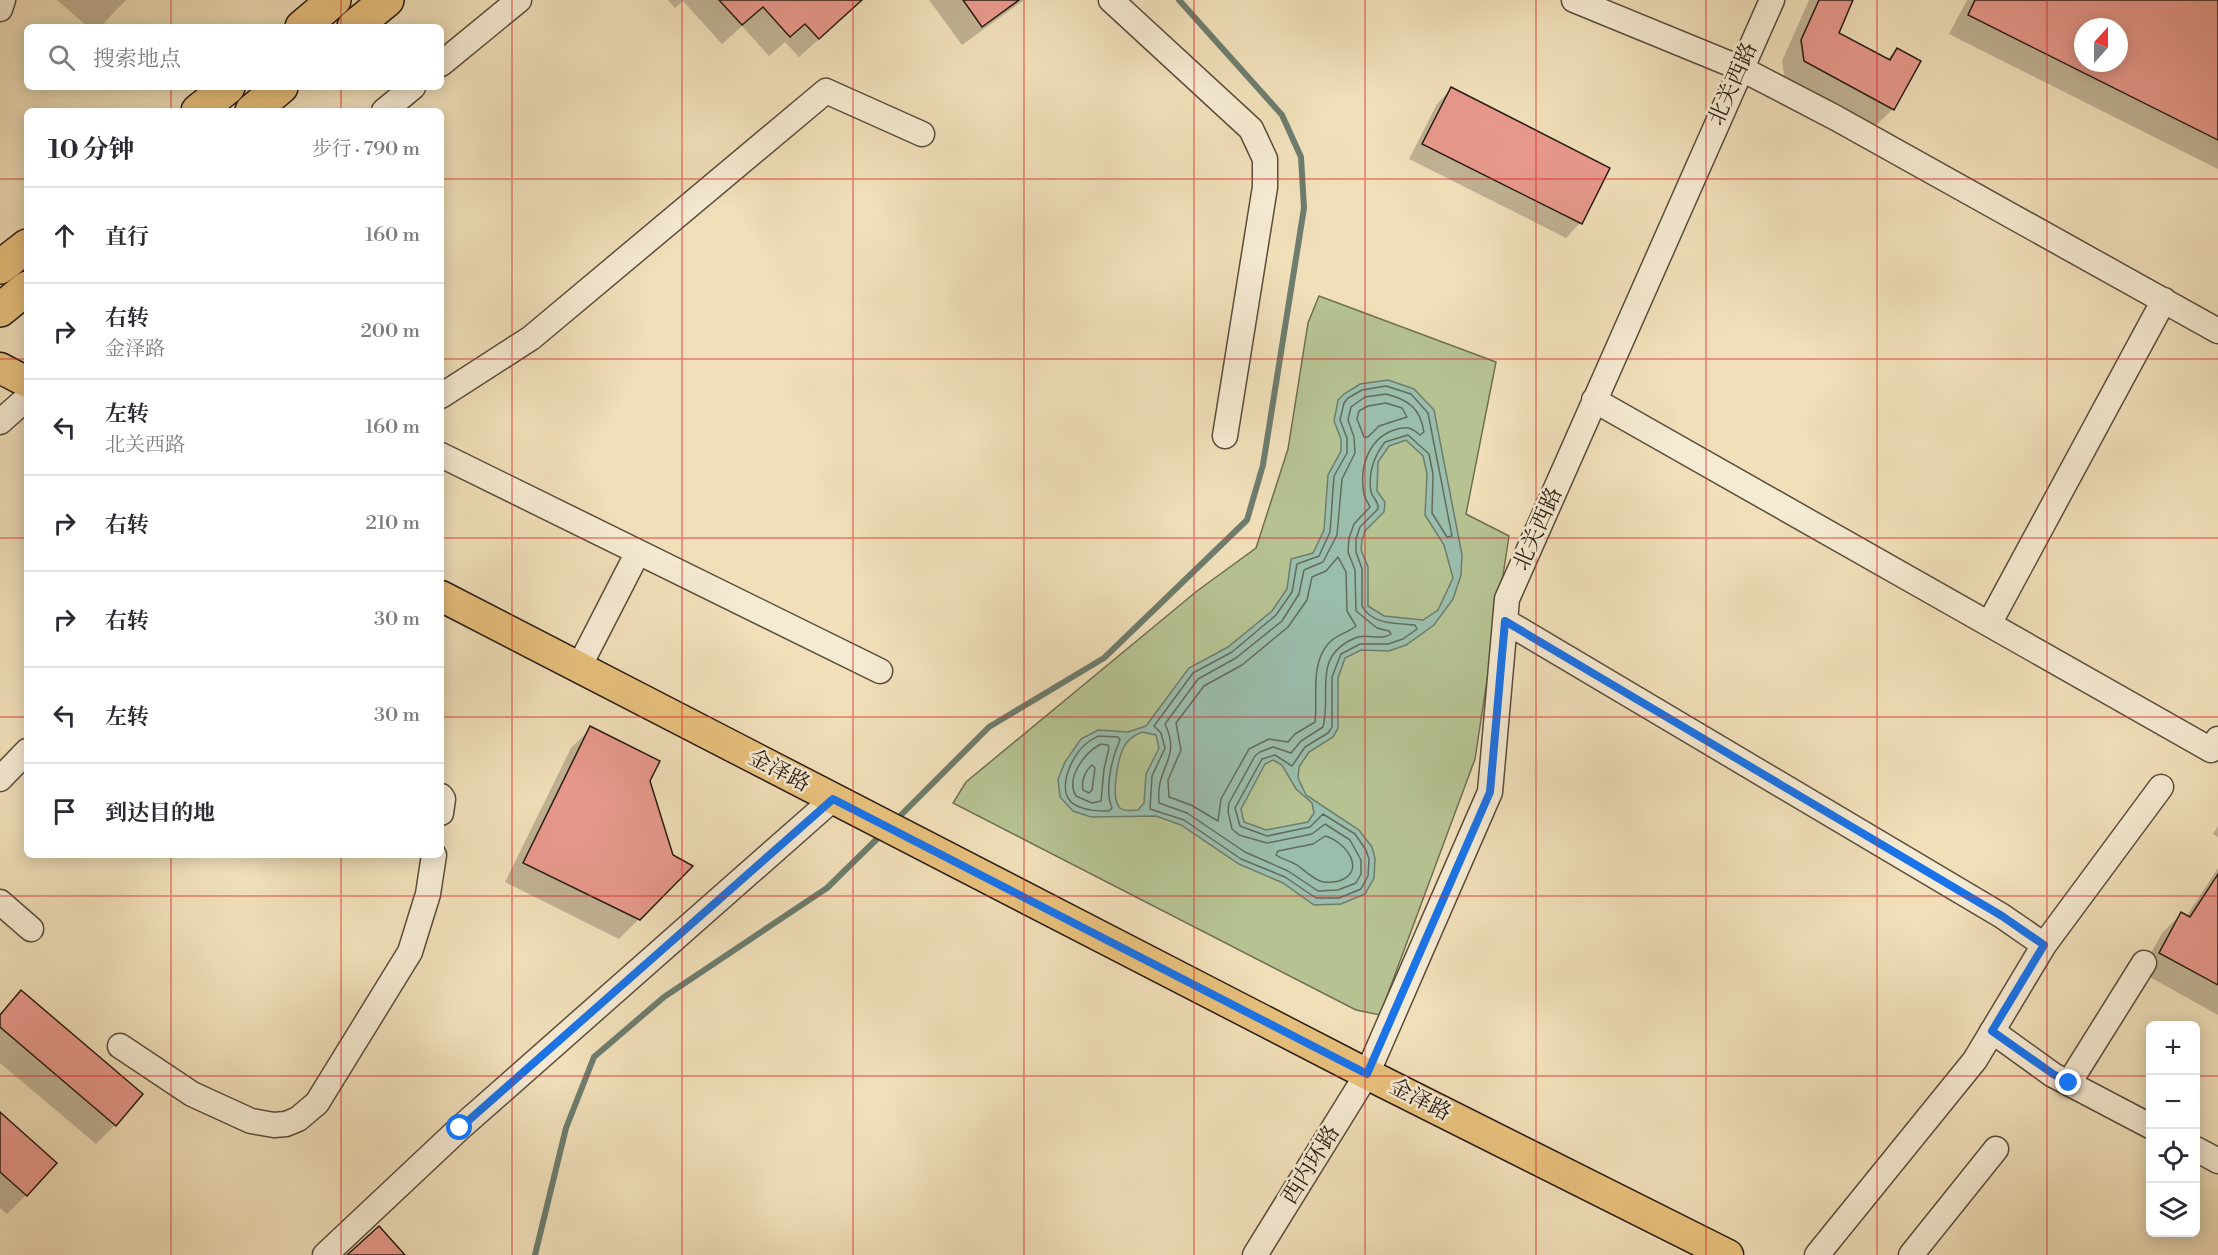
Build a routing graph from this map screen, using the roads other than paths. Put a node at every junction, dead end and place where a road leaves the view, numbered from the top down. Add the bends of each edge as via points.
1 (3, 0) edge
2 (334, 0) edge
3 (387, 0) edge
4 (519, 0) edge
5 (1111, 0) edge
6 (1574, 0) edge
7 (1772, 0) edge
8 (0, 9) edge
9 (306, 24) edge
10 (358, 24) edge
11 (444, 62) edge
12 (1740, 68) junction
13 (224, 90) edge
14 (277, 90) edge
15 (409, 90) edge
16 (202, 108) edge
17 (256, 108) edge
18 (388, 108) edge
19 (922, 134) dead end
20 (24, 248) edge
21 (0, 267) edge
22 (24, 290) edge
23 (2164, 300) junction
24 (0, 310) edge
25 (2218, 331) edge
26 (0, 368) edge
27 (24, 380) edge
28 (444, 394) edge
29 (1594, 400) junction
30 (24, 401) edge
31 (0, 422) edge
32 (1225, 436) dead end
33 (444, 456) edge
34 (638, 552) junction
35 (444, 598) edge
36 (1505, 621) junction
37 (1989, 624) junction
38 (579, 667) junction
39 (880, 671) dead end
40 (2218, 739) edge
41 (24, 754) edge
42 (0, 779) edge
43 (2161, 787) dead end
44 (833, 799) junction
45 (434, 858) edge
46 (0, 902) edge
47 (31, 929) dead end
48 (2044, 945) junction
49 (2144, 963) dead end
50 (1992, 1031) junction
51 (120, 1046) dead end
52 (1367, 1074) junction
53 (2069, 1083) junction
54 (2146, 1123) edge
55 (1996, 1149) dead end
56 (2200, 1151) edge
57 (2218, 1161) edge
58 (325, 1255) edge
59 (1255, 1255) edge
60 (1728, 1255) edge
61 (1817, 1255) edge
62 (1911, 1255) edge

1 - 8 street
2 - 9 highway
3 - 10 highway
4 - 11 street
5 - 32 street via 1251,129 1265,159 1265,187
6 - 12 street
7 - 12 street, 北关西路
12 - 23 street
12 - 29 street, 北关西路
13 - 16 highway
14 - 17 highway
15 - 18 street
19 - 28 street via 826,91 531,338
20 - 21 highway
22 - 24 highway
23 - 25 street
23 - 37 street
26 - 27 main road
29 - 36 street, 北关西路 via 1507,599
29 - 37 street
30 - 31 street
33 - 34 street
34 - 38 street
34 - 39 street
35 - 38 main road, 金泽路
36 - 48 street via 1982,904
36 - 52 street, 北关西路 via 1490,792
37 - 40 street via 2211,750
38 - 44 main road, 金泽路
41 - 42 street
43 - 48 street
44 - 52 main road, 金泽路
44 - 58 street via 460,1128
45 - 51 street via 428,894 410,952 317,1103 298,1119 274,1125 251,1121 192,1094
46 - 47 street
48 - 50 street
49 - 53 street
50 - 53 street
50 - 61 street via 1975,1060
52 - 59 street, 西内环路
52 - 60 main road, 金泽路
53 - 54 street
55 - 62 street
56 - 57 street

